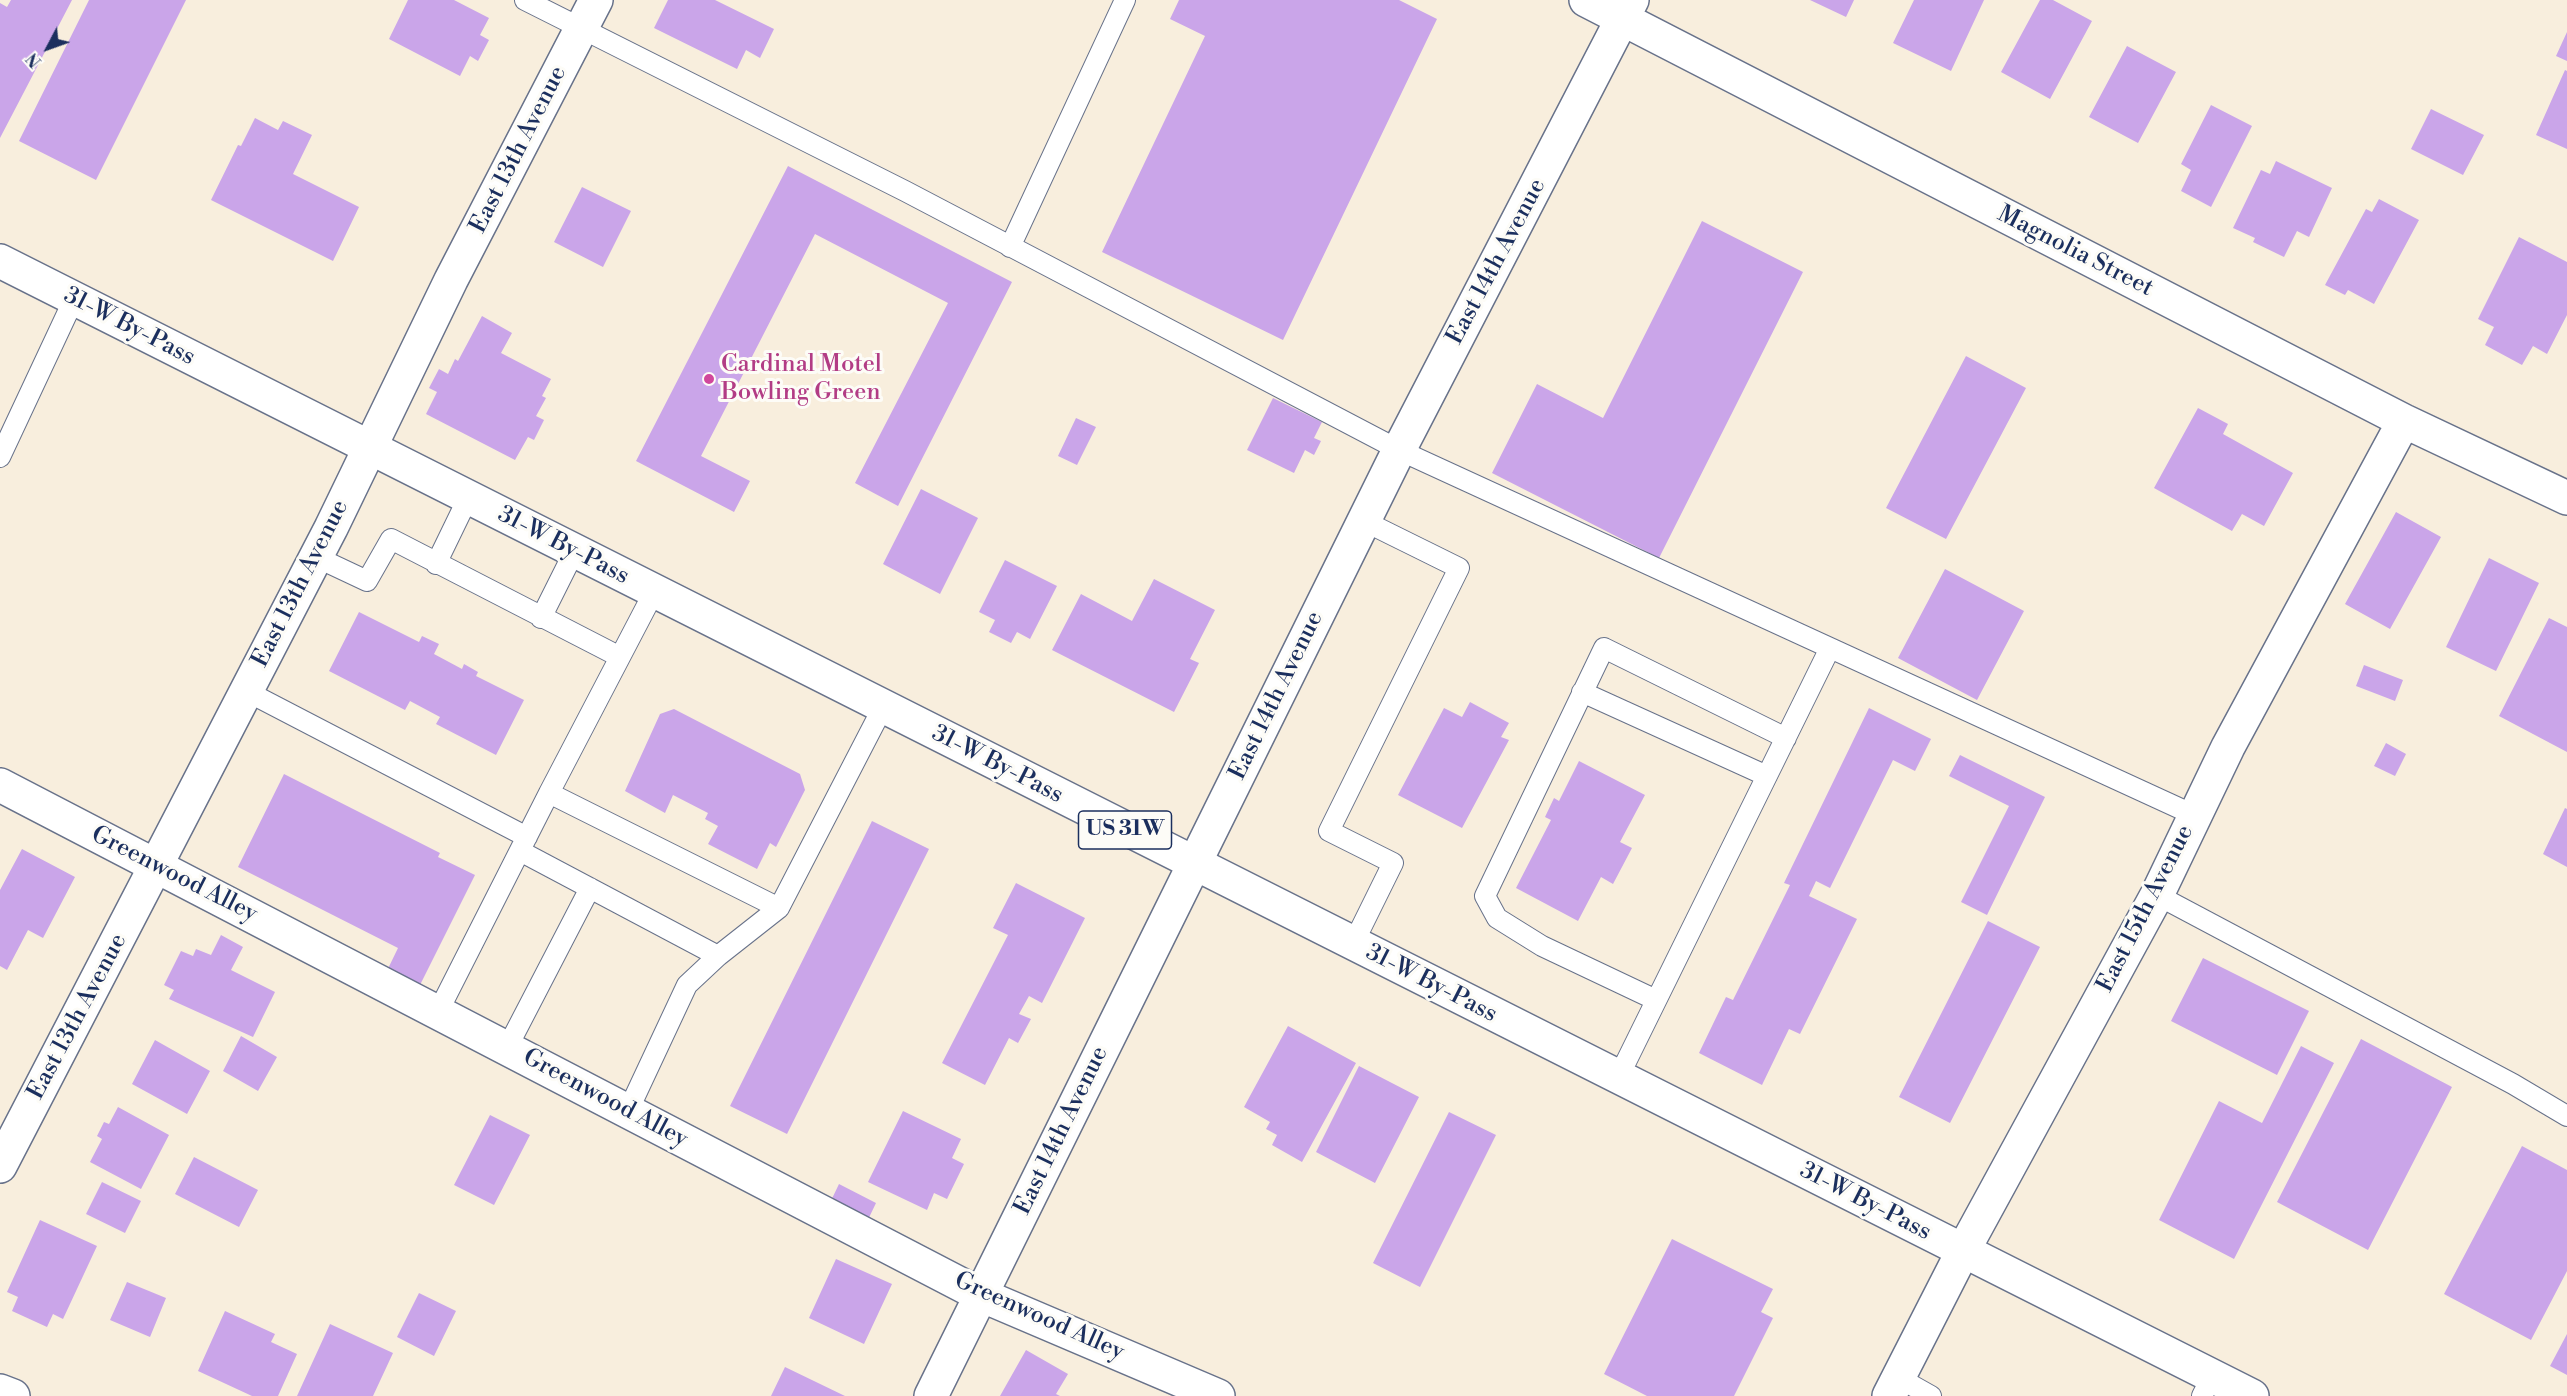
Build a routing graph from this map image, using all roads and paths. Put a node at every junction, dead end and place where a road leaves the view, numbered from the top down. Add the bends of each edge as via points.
1 (525, 0) edge
2 (596, 0) edge
3 (1125, 0) edge
4 (1586, 0) edge
5 (1627, 9) edge
6 (582, 29) junction
7 (1011, 247) junction
8 (0, 261) edge
9 (74, 299) junction
10 (2404, 421) junction
11 (370, 448) junction
12 (1399, 450) junction
13 (0, 457) edge
14 (2562, 485) edge
15 (468, 498) junction
16 (1364, 521) junction
17 (574, 552) junction
18 (316, 557) junction
19 (436, 564) junction
20 (654, 592) junction
21 (541, 618) junction
22 (1830, 648) junction
23 (620, 657) junction
24 (246, 691) junction
25 (1582, 692) junction
26 (883, 707) junction
27 (1786, 738) junction
28 (1767, 776) junction
29 (0, 785) edge
30 (549, 793) junction
31 (2194, 815) junction
32 (524, 844) junction
33 (1194, 864) junction
34 (158, 866) junction
35 (590, 888) junction
36 (2157, 895) junction
37 (779, 908) junction
38 (1353, 944) junction
39 (718, 956) junction
40 (1656, 1000) junction
41 (438, 1012) junction
42 (507, 1048) junction
43 (1618, 1078) junction
44 (628, 1111) junction
45 (2567, 1116) edge
46 (0, 1166) edge
47 (1963, 1251) junction
48 (981, 1295) junction
49 (2207, 1386) edge
50 (1894, 1387) edge
51 (0, 1391) edge
52 (13, 1396) edge
53 (931, 1396) edge
54 (1218, 1396) edge
55 (1931, 1396) edge
56 (2252, 1396) edge

1 - 6 lane
2 - 6 street, East 13th Avenue
3 - 7 lane
4 - 5 street, Magnolia Street
5 - 10 street, Magnolia Street
5 - 12 street, East 14th Avenue
6 - 7 lane
6 - 11 street, East 13th Avenue via 451,280
7 - 12 lane
8 - 9 street, 31-W By-Pass / US 31W
9 - 11 street, 31-W By-Pass / US 31W
9 - 13 lane
10 - 14 street, Magnolia Street
10 - 31 street, East 15th Avenue
11 - 15 street, 31-W By-Pass / US 31W
11 - 18 street, East 13th Avenue
12 - 16 street, East 14th Avenue
12 - 22 lane
15 - 17 street, 31-W By-Pass / US 31W
15 - 19 lane
16 - 33 street, East 14th Avenue
16 - 38 lane via 1459,568 1329,831 1393,863
17 - 20 street, 31-W By-Pass / US 31W
17 - 21 lane
18 - 19 lane via 367,581 391,539
18 - 24 street, East 13th Avenue
19 - 21 lane
20 - 23 lane
20 - 26 street, 31-W By-Pass / US 31W
21 - 23 lane
22 - 27 lane
22 - 31 lane
23 - 30 lane
24 - 32 lane
24 - 34 street, East 13th Avenue
25 - 27 lane via 1604,648
25 - 28 lane
25 - 40 lane via 1485,896 1497,918 1542,946
26 - 33 street, 31-W By-Pass / US 31W
26 - 37 lane
27 - 28 lane
28 - 40 lane
29 - 34 street, Greenwood Alley
30 - 32 lane
30 - 37 lane
31 - 36 street, East 15th Avenue
32 - 35 lane
32 - 41 lane
33 - 38 street, 31-W By-Pass / US 31W
33 - 48 street, East 14th Avenue
34 - 41 street, Greenwood Alley
34 - 46 street, East 13th Avenue
35 - 39 lane
35 - 42 lane
36 - 45 lane
36 - 47 street, East 15th Avenue
37 - 39 lane
38 - 43 street, 31-W By-Pass / US 31W
39 - 44 lane via 687,985
40 - 43 lane
41 - 42 street, Greenwood Alley
42 - 44 street, Greenwood Alley
43 - 47 street, 31-W By-Pass / US 31W
44 - 48 street, Greenwood Alley
47 - 49 street, 31-W By-Pass / US 31W
47 - 50 street, East 15th Avenue
48 - 53 street, East 14th Avenue
48 - 54 street, Greenwood Alley
49 - 56 street, 31-W By-Pass / US 31W
50 - 55 lane
51 - 52 street

